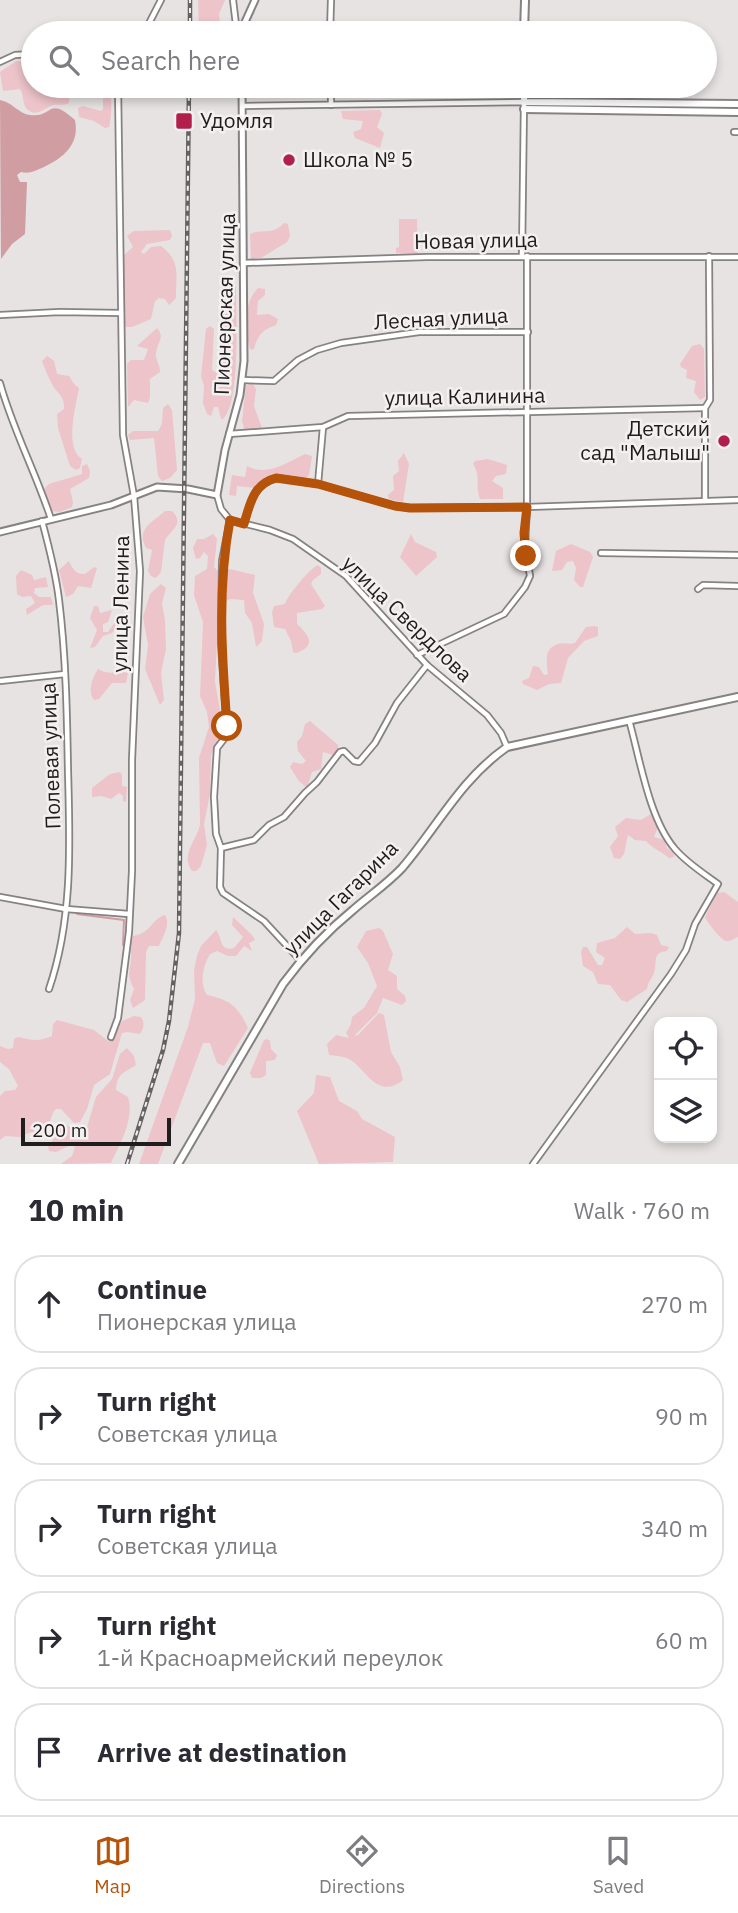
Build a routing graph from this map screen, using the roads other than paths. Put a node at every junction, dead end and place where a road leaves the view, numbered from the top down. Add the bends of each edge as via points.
1 (161, 0) edge
2 (233, 0) edge
3 (256, 0) edge
4 (331, 0) edge
5 (525, 0) edge
6 (150, 21) edge
7 (237, 21) edge
8 (245, 21) edge
9 (330, 21) edge
10 (524, 21) edge
11 (21, 54) edge
12 (0, 62) edge
13 (118, 98) edge
14 (243, 98) edge
15 (331, 98) edge
16 (524, 98) edge
17 (738, 104) edge
18 (331, 105) junction
19 (244, 106) junction
20 (524, 106) junction
21 (738, 113) edge
22 (524, 256) junction
23 (709, 256) junction
24 (738, 257) edge
25 (244, 263) junction
26 (121, 313) junction
27 (0, 315) edge
28 (528, 332) junction
29 (242, 380) junction
30 (0, 383) edge
31 (705, 408) junction
32 (528, 411) junction
33 (323, 427) junction
34 (229, 434) junction
35 (318, 484) junction
36 (217, 495) junction
37 (134, 496) junction
38 (738, 500) edge
39 (705, 501) junction
40 (527, 507) junction
41 (51, 519) junction
42 (230, 520) junction
43 (42, 521) junction
44 (244, 524) junction
45 (0, 532) edge
46 (600, 553) dead end
47 (738, 555) edge
48 (738, 586) edge
49 (698, 589) dead end
50 (417, 655) junction
51 (427, 665) junction
52 (65, 674) junction
53 (0, 681) edge
54 (738, 697) edge
55 (629, 720) junction
56 (507, 747) junction
57 (221, 848) junction
58 (0, 897) edge
59 (66, 909) junction
60 (129, 914) junction
61 (301, 961) junction
62 (49, 989) dead end
63 (111, 1037) dead end
64 (178, 1164) edge
65 (533, 1164) edge

1 - 6 street
2 - 7 street
3 - 8 street
4 - 9 street
5 - 10 main road
11 - 12 street
13 - 26 street, улица Ленина
14 - 19 street, Пионерская улица
15 - 18 street
16 - 20 main road
17 - 20 main road
18 - 19 street
18 - 20 street
19 - 25 street, Пионерская улица
20 - 21 main road
20 - 22 street
22 - 23 street, Новая улица
22 - 25 street, Новая улица
22 - 28 street
23 - 24 street, Новая улица
23 - 31 street via 710,400
25 - 29 street, Пионерская улица
26 - 27 street
26 - 37 street, улица Ленина via 123,435
28 - 29 street, Лесная улица via 419,332 341,343 317,349 274,381
28 - 32 street
29 - 34 street, Пионерская улица
30 - 41 street
31 - 32 street, улица Калинина
31 - 39 street
32 - 33 street, улица Калинина via 348,416
32 - 40 street
33 - 34 street, улица Калинина
33 - 35 street
34 - 36 street, Пионерская улица
35 - 40 street via 410,508
35 - 44 street via 271,479 255,491
36 - 37 street via 157,487
36 - 42 street
37 - 41 street
37 - 60 street, улица Ленина via 141,571
38 - 39 street
39 - 40 street
40 - 50 street via 524,545 530,576 511,606 504,614
41 - 43 street
42 - 44 street, улица Свердлова
42 - 57 street via 222,561 227,726 217,747 214,797
43 - 45 street
43 - 52 street, Полевая улица via 59,599
44 - 50 street, улица Свердлова via 293,538 346,576
46 - 47 street
48 - 49 street via 703,585
50 - 51 street, улица Свердлова
51 - 56 street, улица Свердлова via 487,715
51 - 57 street via 359,762 340,752 284,817 254,840
52 - 53 street
52 - 59 street, Полевая улица via 70,870
54 - 55 main road, улица Гагарина
55 - 56 main road, улица Гагарина
55 - 65 street via 664,834 683,858 718,884 671,974
56 - 61 main road, улица Гагарина via 463,785 400,870
57 - 61 street via 223,892 264,921
58 - 59 street
59 - 60 street
59 - 62 street, Полевая улица
60 - 63 street, улица Ленина via 118,1018
61 - 64 main road, улица Гагарина

